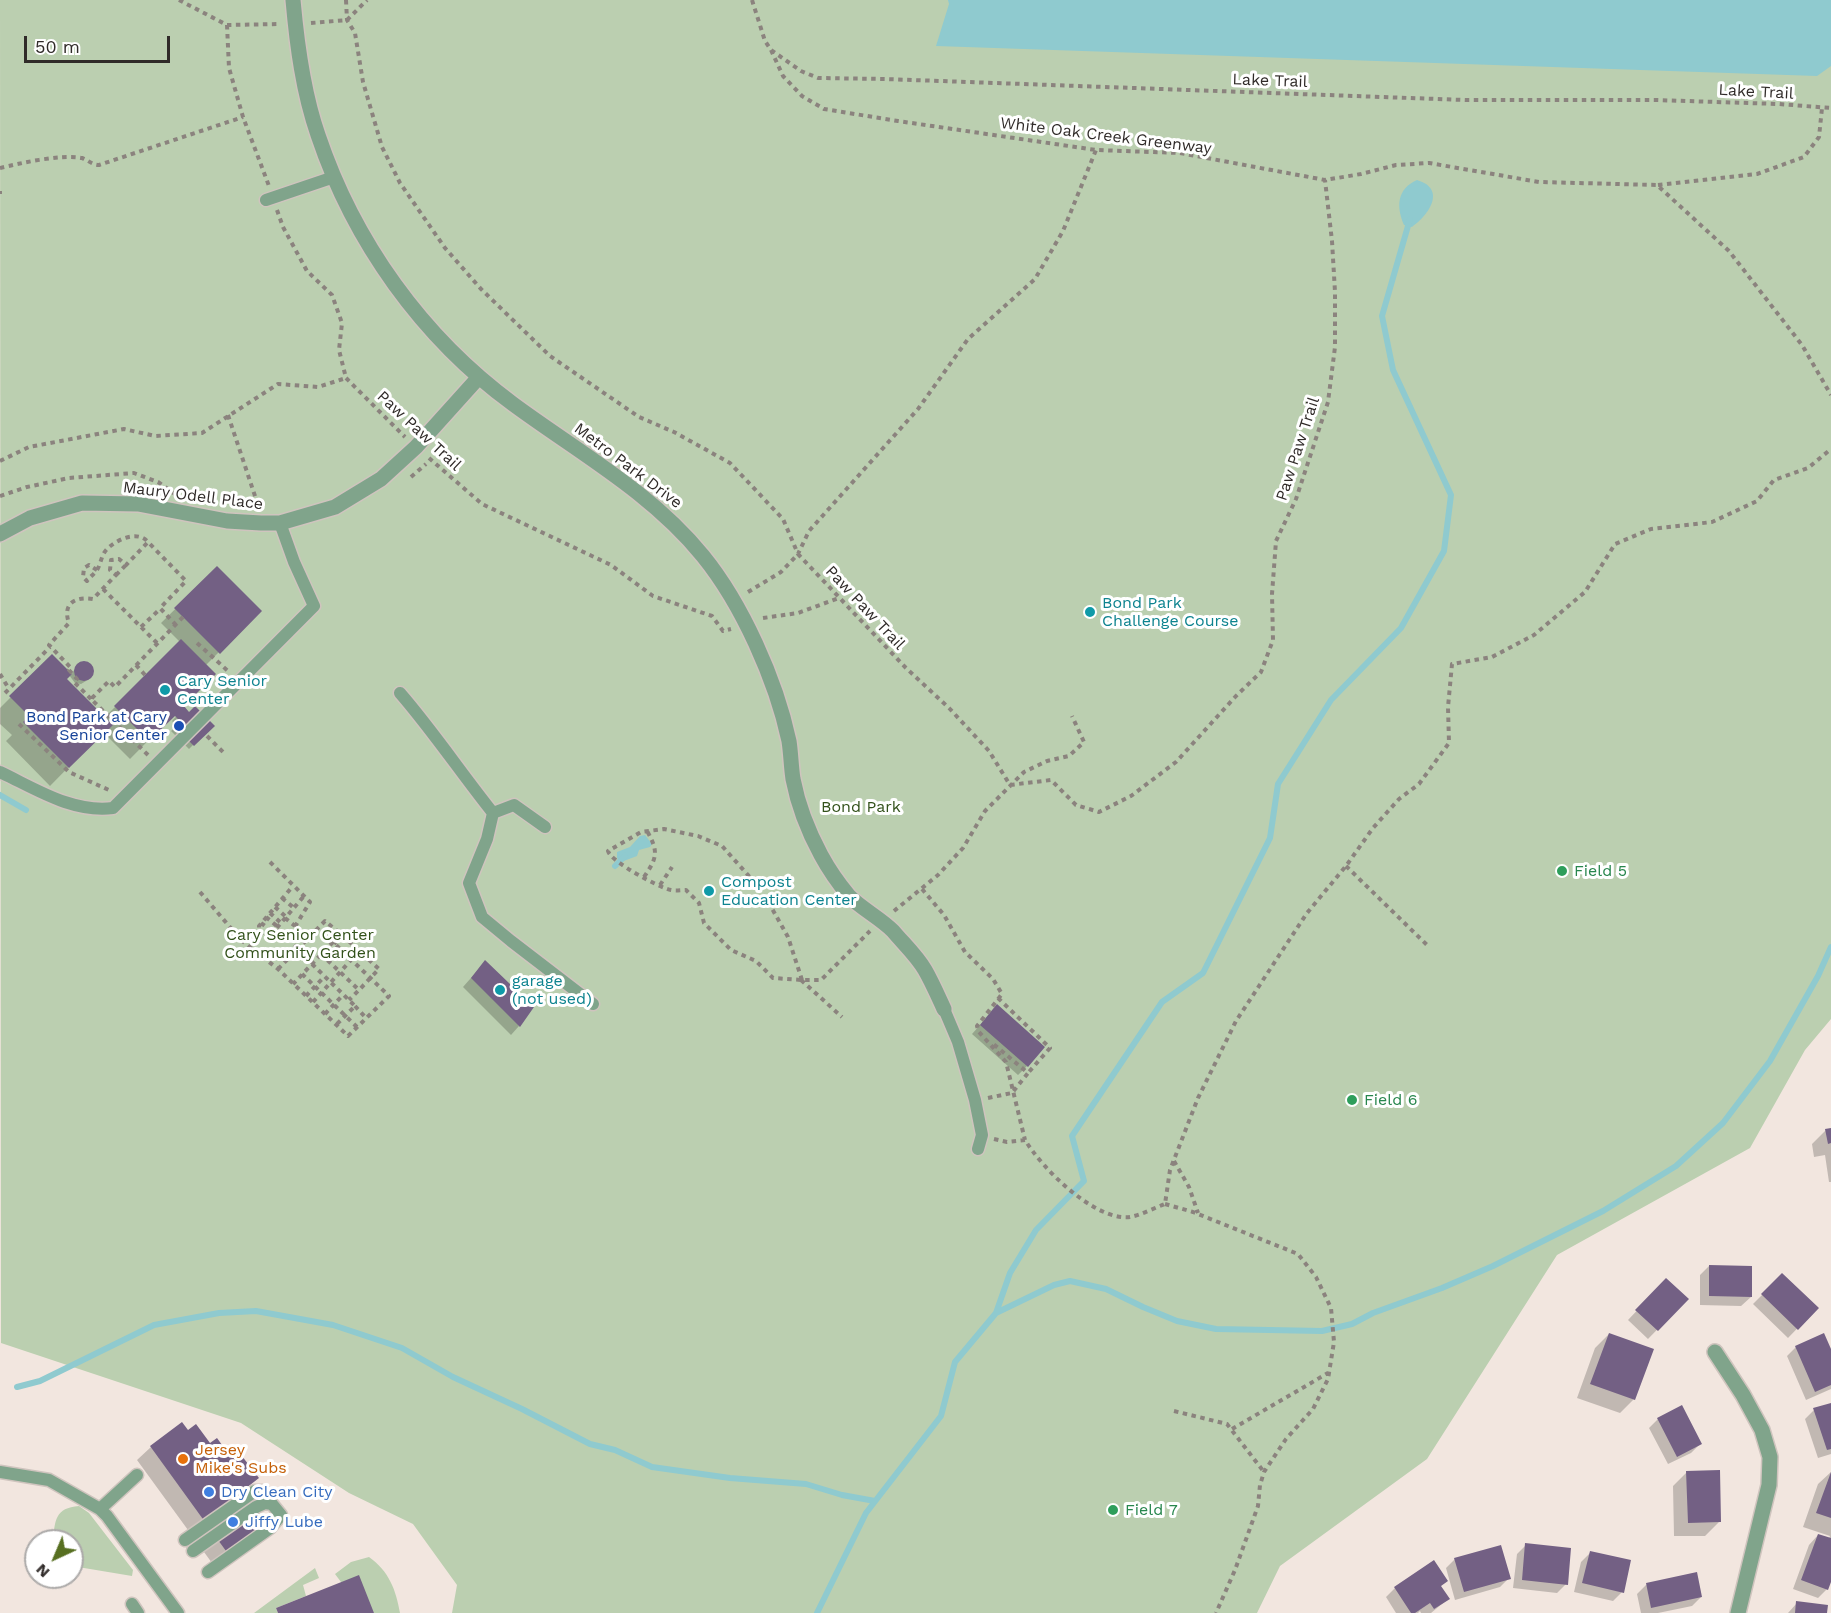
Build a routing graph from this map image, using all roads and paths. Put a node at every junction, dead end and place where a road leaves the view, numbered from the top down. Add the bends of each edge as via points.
1 (179, 0) edge
2 (293, 0) edge
3 (346, 0) edge
4 (368, 0) edge
5 (752, 0) edge
6 (347, 20) junction
7 (295, 23) junction
8 (771, 50) junction
9 (1822, 108) junction
10 (1831, 108) edge
11 (243, 117) dead end
12 (1096, 150) junction
13 (0, 168) edge
14 (334, 177) junction
15 (1325, 180) junction
16 (1657, 185) junction
17 (266, 200) dead end
18 (479, 377) junction
19 (1831, 395) edge
20 (228, 415) junction
21 (416, 447) junction
22 (1831, 449) edge
23 (0, 461) edge
24 (260, 511) dead end
25 (280, 523) junction
26 (0, 534) edge
27 (148, 543) junction
28 (798, 554) junction
29 (126, 565) junction
30 (97, 570) dead end
31 (116, 575) junction
32 (103, 589) junction
33 (839, 598) junction
34 (753, 601) dead end
35 (160, 608) junction
36 (758, 610) dead end
37 (183, 617) dead end
38 (763, 618) junction
39 (746, 623) junction
40 (176, 625) junction
41 (141, 627) junction
42 (158, 643) junction
43 (197, 643) dead end
44 (50, 647) junction
45 (136, 665) junction
46 (0, 674) edge
47 (230, 674) dead end
48 (145, 675) dead end
49 (400, 693) dead end
50 (91, 699) junction
51 (1072, 716) dead end
52 (19, 724) dead end
53 (206, 735) dead end
54 (155, 748) dead end
55 (223, 752) dead end
56 (148, 755) junction
57 (140, 758) dead end
58 (0, 772) edge
59 (1010, 785) junction
60 (115, 792) dead end
61 (493, 813) junction
62 (545, 827) dead end
63 (647, 831) junction
64 (270, 862) dead end
65 (1346, 866) junction
66 (672, 867) dead end
67 (644, 877) junction
68 (660, 885) junction
69 (293, 886) junction
70 (922, 889) junction
71 (200, 892) dead end
72 (304, 896) junction
73 (282, 898) junction
74 (275, 907) junction
75 (294, 908) junction
76 (270, 913) junction
77 (266, 917) junction
78 (286, 917) junction
79 (281, 922) junction
80 (880, 922) junction
81 (261, 923) junction
82 (295, 926) junction
83 (277, 928) junction
84 (342, 935) junction
85 (288, 938) junction
86 (334, 944) junction
87 (1427, 945) dead end
88 (298, 949) junction
89 (321, 954) junction
90 (351, 960) junction
91 (312, 964) junction
92 (278, 969) junction
93 (340, 972) junction
94 (302, 974) junction
95 (324, 977) junction
96 (370, 978) junction
97 (802, 980) junction
98 (330, 983) junction
99 (293, 984) junction
100 (315, 987) junction
101 (359, 990) junction
102 (321, 993) junction
103 (343, 995) junction
104 (306, 996) junction
105 (998, 998) junction
106 (349, 1000) junction
107 (313, 1002) junction
108 (593, 1004) dead end
109 (333, 1005) junction
110 (355, 1006) junction
111 (944, 1009) joint
112 (325, 1014) junction
113 (345, 1016) junction
114 (842, 1017) dead end
115 (366, 1018) junction
116 (336, 1025) junction
117 (357, 1027) junction
118 (979, 1032) junction
119 (1028, 1074) junction
120 (1012, 1093) junction
121 (975, 1101) junction
122 (982, 1135) junction
123 (1025, 1140) junction
124 (978, 1149) dead end
125 (1174, 1161) junction
126 (1165, 1204) junction
127 (1198, 1214) junction
128 (1716, 1352) dead end
129 (1329, 1372) junction
130 (1174, 1411) dead end
131 (1232, 1430) junction
132 (0, 1472) edge
133 (1264, 1472) junction
134 (137, 1475) dead end
135 (272, 1503) junction
136 (100, 1509) junction
137 (185, 1540) dead end
138 (193, 1551) dead end
139 (208, 1572) dead end
140 (178, 1613) edge
141 (1216, 1613) edge
142 (1738, 1613) edge

1 - 7 path via 227,25
2 - 7 street, Metro Park Drive
3 - 6 path, Paw Paw Trail
4 - 6 path
5 - 8 path
6 - 7 path
6 - 28 path, Paw Paw Trail via 354,33 382,147 400,183 445,248 550,356 639,417 730,463 783,519
7 - 14 street, Metro Park Drive via 304,86
8 - 9 path, Lake Trail via 818,78 1465,100 1655,100
8 - 12 path, White Oak Creek Greenway via 783,76 802,96 824,109
9 - 10 path, Lake Trail
9 - 16 path, White Oak Creek Greenway via 1819,137 1804,157 1757,174
11 - 13 path via 99,165 83,158 23,162
12 - 15 path, White Oak Creek Greenway via 1180,153
12 - 28 path via 1063,231 1035,279 968,339 918,410 809,531
14 - 17 lane
14 - 18 street, Metro Park Drive via 384,271 434,333
15 - 16 path, White Oak Creek Greenway via 1396,165 1429,163 1539,182
15 - 59 path, Paw Paw Trail via 1335,292 1335,347 1328,402 1296,499 1276,541 1273,640 1261,672 1176,762 1131,796 1099,812 1076,805 1051,780
16 - 19 path via 1729,251 1802,345
18 - 21 street, Maury Odell Place
18 - 39 street, Metro Park Drive via 617,476 676,526 703,556
20 - 21 path, Paw Paw Trail via 278,384 318,387 346,378
20 - 23 path, Paw Paw Trail via 202,433 155,436 124,429 29,447
20 - 24 path
21 - 25 street, Maury Odell Place via 381,478 335,507
21 - 39 path, Paw Paw Trail via 482,504 611,565 653,596 712,616 723,632
22 - 65 path via 1808,468 1774,480 1757,501 1712,522 1651,529 1615,544 1585,592 1534,635 1492,657 1452,664 1449,743 1419,784 1373,828
25 - 26 street, Maury Odell Place via 227,521 138,504 82,503 30,518
25 - 58 lane via 314,606 113,808 86,809 60,801
27 - 29 path
27 - 30 path via 136,535 118,542 105,551
27 - 35 path via 186,581
28 - 33 path, Paw Paw Trail
28 - 34 path via 781,572 747,593
29 - 31 path
29 - 31 path via 119,559 111,560 110,570
31 - 32 path
32 - 41 path
32 - 44 path via 93,599 75,600 69,606 69,623
33 - 38 path, Paw Paw Trail via 798,613
33 - 59 path, Paw Paw Trail via 989,751
35 - 40 path
35 - 41 path
36 - 38 path
37 - 40 path
38 - 39 path, Paw Paw Trail
39 - 80 street, Metro Park Drive via 780,707 805,821 822,856 849,895
40 - 42 path
41 - 42 path
42 - 45 path
43 - 47 path
44 - 46 path via 7,691
44 - 50 path via 71,668 77,679 74,682
45 - 48 path
45 - 50 path via 115,687 109,681
49 - 61 lane
50 - 56 path
51 - 59 path via 1084,742 1069,756 1047,760 1023,772
52 - 60 path via 69,772
53 - 55 path
54 - 56 path
56 - 57 path
59 - 70 path via 985,811 963,848
61 - 62 lane via 514,805
61 - 108 lane via 469,883 482,917
63 - 67 path via 656,855
63 - 67 path via 608,851 609,857 620,865
63 - 97 path via 683,832 722,846 770,905 788,937
64 - 69 path
65 - 87 path
65 - 125 path via 1307,913 1236,1021 1198,1098
66 - 68 path
67 - 68 path
68 - 97 path via 670,890 686,890 699,903 704,923 731,950 756,961 773,978
69 - 72 path
69 - 73 path
70 - 80 path
70 - 105 path via 944,915 965,952 993,979 1002,994
71 - 92 path via 241,940
72 - 75 path
72 - 82 path via 310,902
73 - 74 path
73 - 75 path
74 - 76 path
74 - 78 path
75 - 78 path
76 - 77 path
76 - 79 path
77 - 81 path
77 - 83 path
78 - 79 path
78 - 82 path
79 - 83 path
80 - 97 path via 821,980
80 - 111 street, Metro Park Drive via 890,928 924,968
81 - 83 path via 273,932
81 - 85 path via 259,931 263,937
82 - 85 path
83 - 85 path
84 - 86 path
84 - 88 path via 324,921
84 - 96 path via 379,969
85 - 88 path
86 - 89 path
86 - 90 path
88 - 92 path
89 - 91 path
89 - 93 path
90 - 93 path
90 - 96 path
91 - 94 path
91 - 95 path
92 - 99 path
93 - 98 path
93 - 101 path
94 - 99 path
94 - 100 path
95 - 98 path
95 - 100 path
96 - 101 path
96 - 115 path via 388,996
97 - 114 path
98 - 102 path
98 - 103 path
99 - 104 path
100 - 102 path
100 - 104 path
101 - 106 path
102 - 107 path
102 - 109 path
103 - 106 path
103 - 109 path
104 - 107 path
105 - 118 path via 976,1026
105 - 119 path via 1050,1048
106 - 110 path
107 - 112 path
109 - 112 path
109 - 113 path
110 - 113 path
110 - 115 path
111 - 121 lane
112 - 116 path
113 - 116 path
113 - 117 path
115 - 117 path
116 - 117 path via 348,1036
118 - 119 path
118 - 120 path via 1006,1062
119 - 120 path
120 - 121 path
120 - 123 path
121 - 122 lane
122 - 123 path via 1007,1143
122 - 124 lane
123 - 126 path via 1036,1159 1083,1201 1104,1213 1129,1217
125 - 126 path
125 - 127 path
126 - 127 path
127 - 129 path via 1298,1254 1316,1277 1331,1308 1334,1342
128 - 142 street via 1762,1430 1770,1457 1769,1485
129 - 131 path
129 - 133 path via 1313,1409
130 - 131 path via 1227,1424
131 - 133 path
132 - 136 lane via 49,1480
133 - 141 path via 1258,1506
134 - 136 lane
135 - 137 lane via 264,1491 255,1491
135 - 138 lane via 256,1508
135 - 139 lane via 281,1515 270,1528
136 - 140 lane

